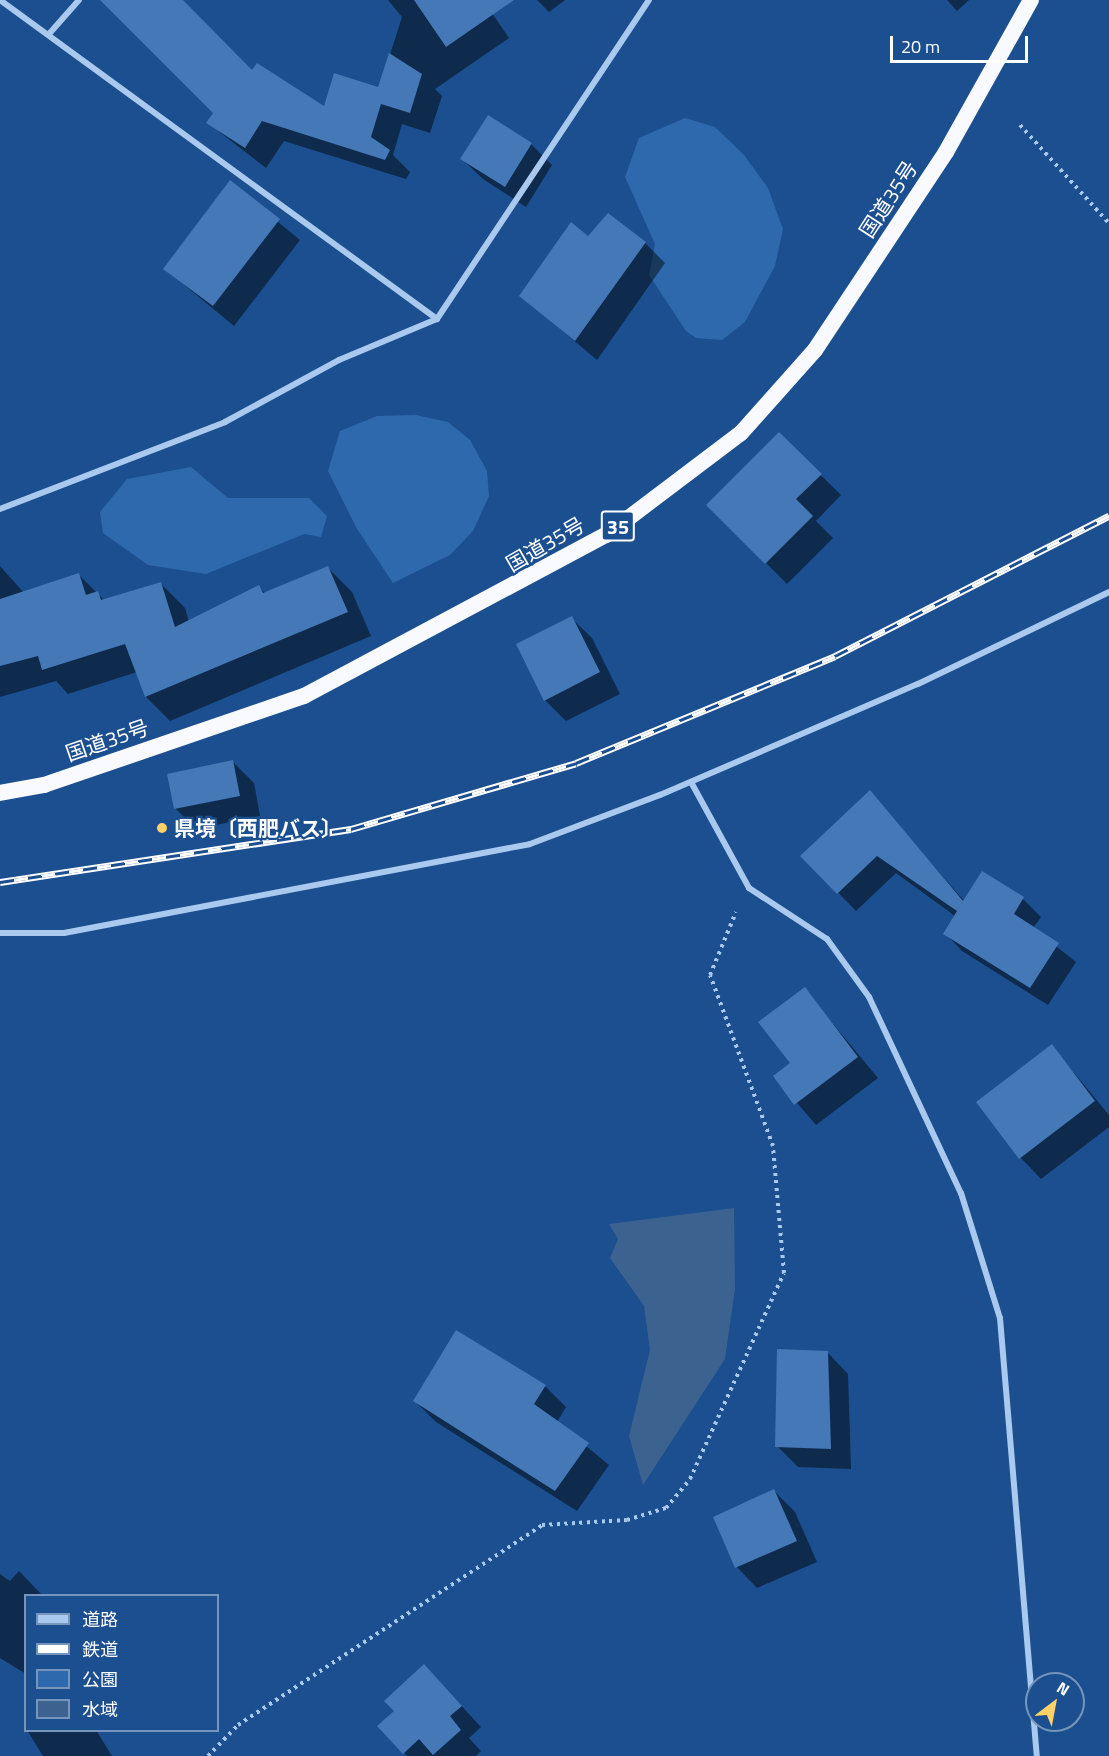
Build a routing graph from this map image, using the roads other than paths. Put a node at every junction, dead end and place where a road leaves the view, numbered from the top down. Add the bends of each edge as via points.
1 (0, 0) edge
2 (79, 0) edge
3 (649, 0) edge
4 (1031, 0) edge
5 (50, 34) junction
6 (437, 319) junction
7 (0, 509) edge
8 (1109, 592) edge
9 (691, 782) junction
10 (0, 793) edge
11 (0, 933) edge
12 (1037, 1756) edge

1 - 5 street
2 - 5 street
3 - 6 street
4 - 10 highway, 国道35号 / 35 via 946,152 815,350 741,433 606,535 304,696 44,785
5 - 6 street
6 - 7 street via 339,360 225,422
8 - 9 street via 918,684
9 - 11 street via 530,844 64,933
9 - 12 street via 749,888 827,939 869,997 961,1193 1000,1318

